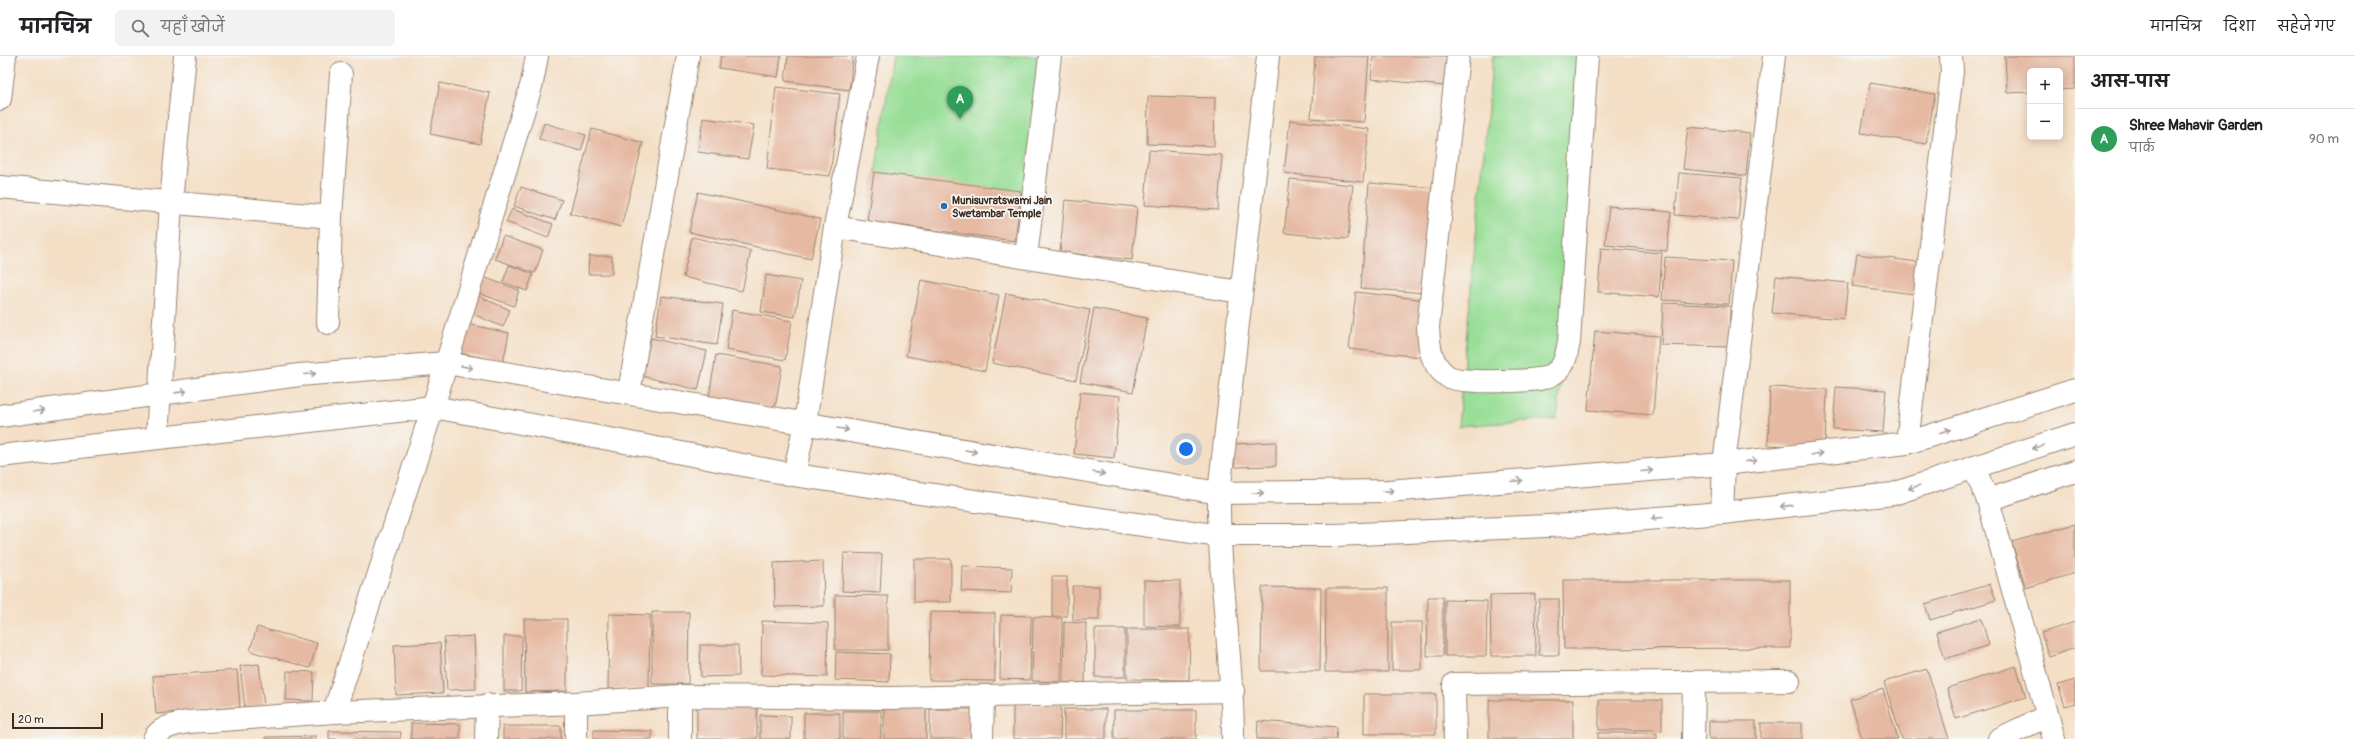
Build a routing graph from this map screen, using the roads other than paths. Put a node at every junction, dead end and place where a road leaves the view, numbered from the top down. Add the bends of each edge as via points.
1 (5, 56) edge
2 (185, 56) edge
3 (537, 56) edge
4 (688, 56) edge
5 (868, 56) edge
6 (1050, 56) edge
7 (1268, 56) edge
8 (1458, 56) edge
9 (1586, 56) edge
10 (1774, 56) edge
11 (1951, 56) edge
12 (341, 74) dead end
13 (0, 99) edge
14 (0, 186) edge
15 (171, 202) junction
16 (331, 217) junction
17 (836, 227) junction
18 (1026, 257) junction
19 (1240, 292) junction
20 (328, 323) dead end
21 (446, 363) junction
22 (2075, 390) edge
23 (628, 392) junction
24 (158, 396) junction
25 (433, 407) junction
26 (0, 416) edge
27 (805, 423) junction
28 (2075, 434) edge
29 (157, 438) junction
30 (1907, 443) junction
31 (0, 456) edge
32 (1724, 464) junction
33 (1974, 468) junction
34 (2075, 471) edge
35 (794, 475) junction
36 (1219, 493) junction
37 (1988, 500) junction
38 (1722, 513) junction
39 (1218, 535) junction
40 (1789, 681) dead end
41 (1694, 683) junction
42 (1233, 691) junction
43 (680, 696) junction
44 (983, 696) junction
45 (576, 704) junction
46 (487, 706) junction
47 (334, 712) junction
48 (2047, 716) junction
49 (154, 739) edge
50 (486, 739) edge
51 (576, 739) edge
52 (680, 739) edge
53 (982, 739) edge
54 (1233, 739) edge
55 (1455, 739) edge
56 (1693, 739) edge
57 (1999, 739) edge
58 (2054, 739) edge

1 - 13 street
2 - 15 street
3 - 21 street via 532,83
4 - 23 street
5 - 17 street
6 - 18 street
7 - 19 street
8 - 9 street via 1428,327 1430,352 1437,367 1448,377 1468,382 1540,379 1562,367 1569,342
10 - 32 street
11 - 30 street via 1952,72
12 - 16 street
14 - 15 street
15 - 16 street
15 - 24 street
16 - 20 street
17 - 18 street
17 - 27 street
18 - 19 street
19 - 36 street
21 -> 23 street
24 -> 21 street via 299,375
21 - 25 street
30 -> 22 street
23 - 27 street
26 -> 24 street
24 - 29 street
25 - 29 street
25 - 35 street via 620,440
25 - 47 street
27 - 35 street
27 -> 36 street
28 -> 33 street
29 - 31 street
32 -> 30 street
36 -> 32 street via 1388,492
32 - 38 street
33 - 37 street
33 -> 38 street via 1894,494
34 - 37 street
35 - 39 street
36 - 39 street
37 - 48 street
38 -> 39 street via 1538,527 1335,535
39 - 42 street
40 - 41 street
41 - 55 street via 1454,684
41 - 56 street
42 - 44 street
42 - 54 street
43 - 44 street
43 - 45 street
43 - 52 street
44 - 53 street
45 - 46 street
45 - 51 street
46 - 47 street
46 - 50 street
47 - 49 street via 188,721 168,728
48 - 57 street
48 - 58 street

